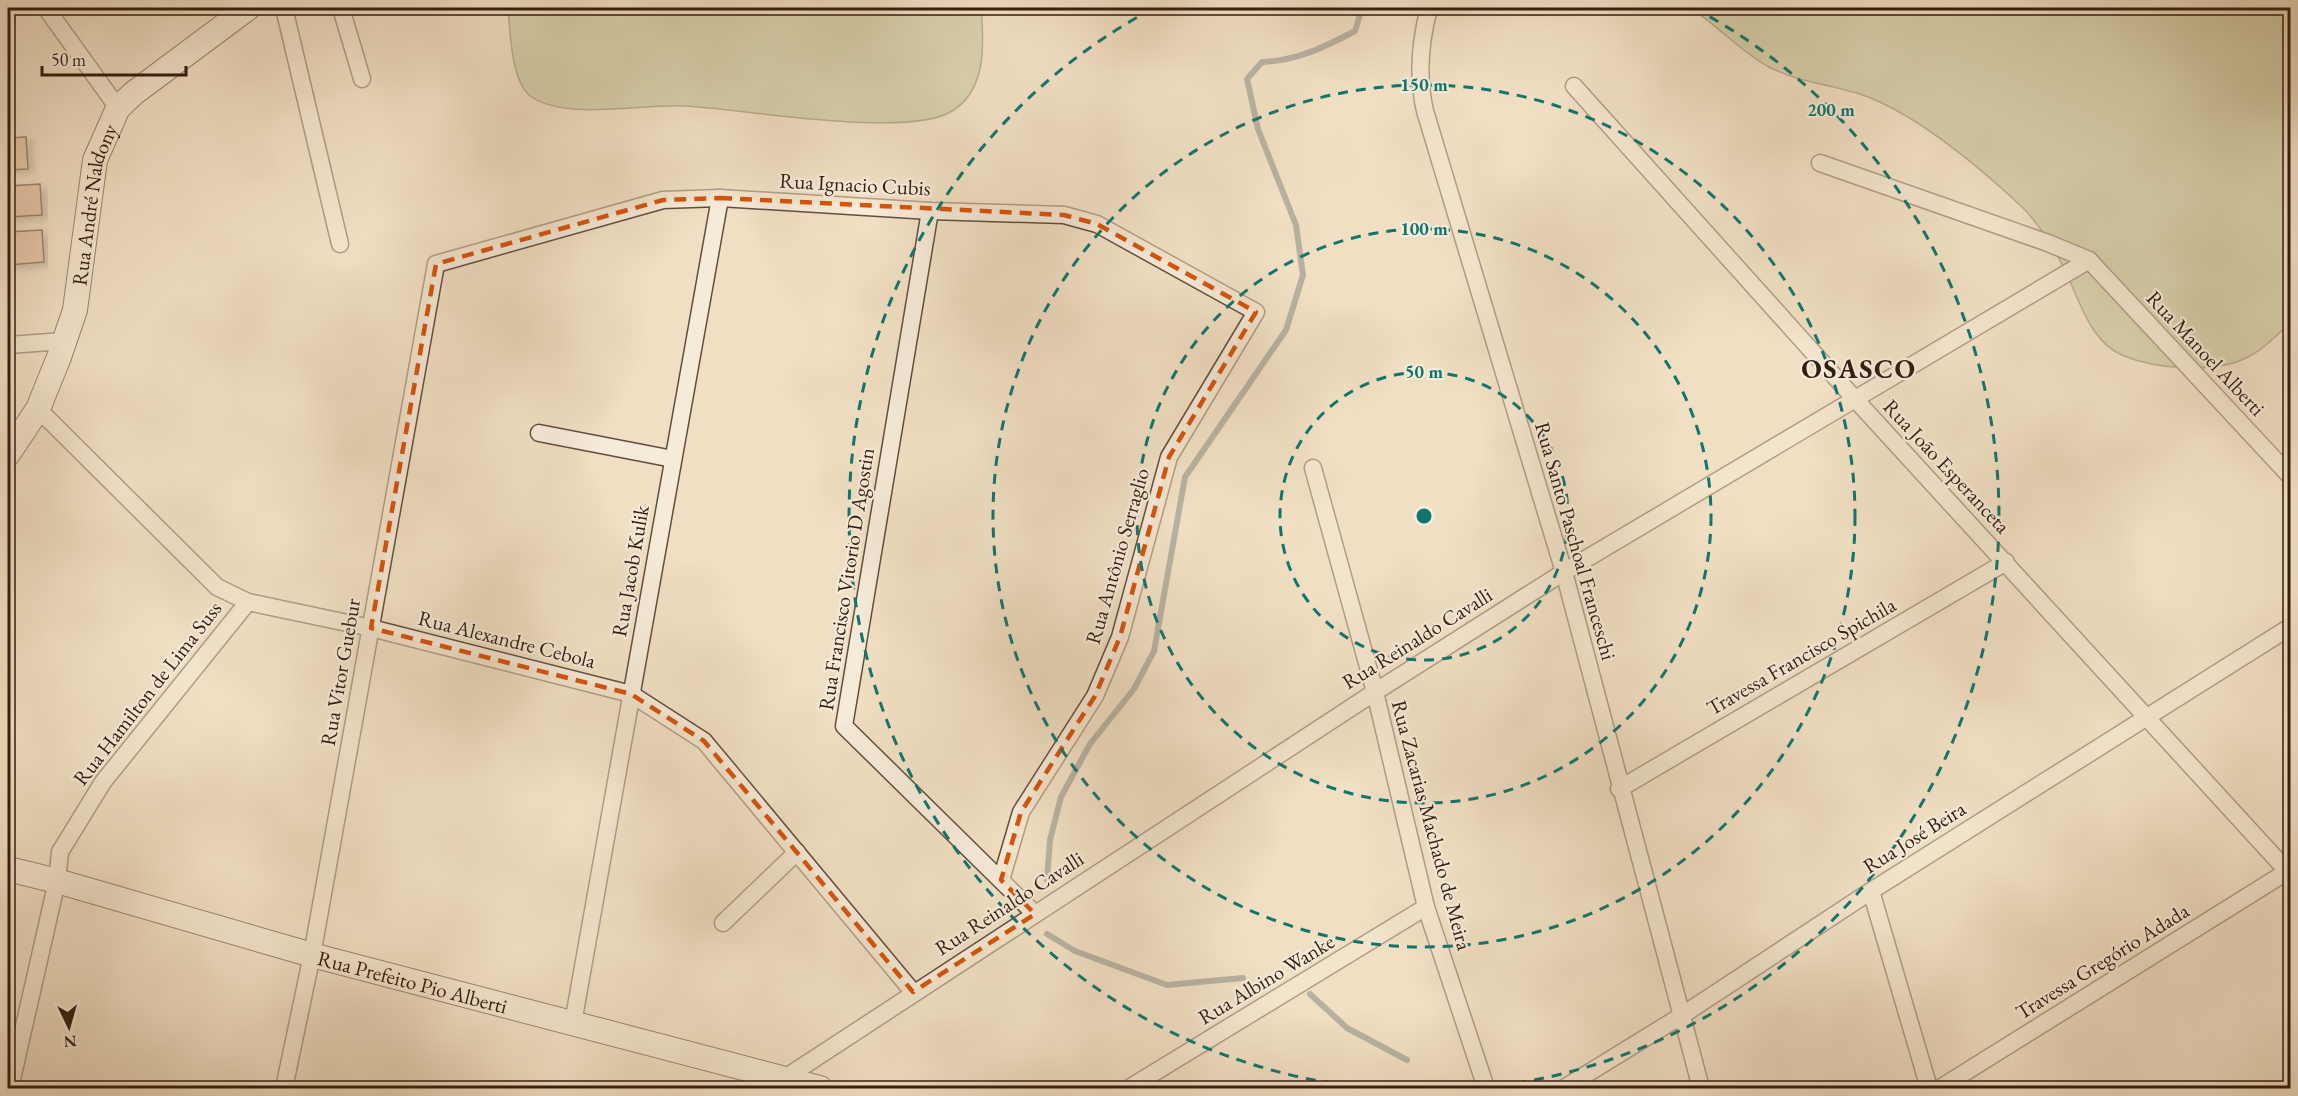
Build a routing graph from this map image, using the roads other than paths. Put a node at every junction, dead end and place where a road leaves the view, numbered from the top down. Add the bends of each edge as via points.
1 (46, 8) edge
2 (248, 8) edge
3 (284, 8) edge
4 (341, 8) edge
5 (1429, 8) edge
6 (362, 79) dead end
7 (1574, 86) dead end
8 (118, 108) junction
9 (1820, 163) dead end
10 (720, 198) junction
11 (930, 211) junction
12 (340, 244) dead end
13 (2089, 260) junction
14 (436, 264) joint
15 (1256, 312) joint
16 (64, 341) junction
17 (8, 345) edge
18 (1854, 398) junction
19 (38, 409) junction
20 (539, 433) dead end
21 (8, 454) edge
22 (673, 459) junction
23 (1313, 468) dead end
24 (2290, 476) edge
25 (2006, 562) junction
26 (1564, 572) junction
27 (248, 602) junction
28 (2290, 627) edge
29 (371, 628) junction
30 (1375, 692) junction
31 (631, 694) junction
32 (2149, 718) junction
33 (1619, 789) junction
34 (796, 852) junction
35 (8, 869) edge
36 (2289, 873) edge
37 (1001, 880) junction
38 (57, 881) junction
39 (1871, 891) junction
40 (1426, 907) junction
41 (1035, 914) junction
42 (723, 923) dead end
43 (312, 955) junction
44 (913, 992) junction
45 (1681, 1016) junction
46 (573, 1023) junction
47 (785, 1078) junction
48 (10, 1089) edge
49 (284, 1089) edge
50 (820, 1089) edge
51 (1129, 1089) edge
52 (1486, 1089) edge
53 (1564, 1089) edge
54 (1701, 1089) edge
55 (1929, 1089) edge
56 (1940, 1089) edge

1 - 8 street
2 - 8 main road, Rua André Naldony
3 - 12 street
4 - 6 street
5 - 26 street, Rua Santo Paschoal Franceschi via 1420,55 1419,83 1425,111
7 - 18 street, Rua João Esperanceta
8 - 16 main road, Rua André Naldony via 95,160 75,310
9 - 13 street
10 - 11 street, Rua Ignacio Cubis
10 - 14 street, Rua Ignacio Cubis via 663,200
10 - 22 street, Rua Jacob Kulik
11 - 15 street, Rua Ignacio Cubis via 1064,215 1097,224
11 - 37 street, Rua Francisco Vitorio D Agostin via 844,726
13 - 18 street, Rua Reinaldo Cavalli
13 - 24 street, Rua Manoel Alberti
14 - 29 street, Rua Vitor Guebur
15 - 37 street, Rua Antônio Serraglio via 1169,457 1120,637 1095,696 1021,812
16 - 17 street
16 - 19 main road, Rua André Naldony
18 - 25 street, Rua João Esperanceta
18 - 26 street, Rua Reinaldo Cavalli
19 - 21 main road, Rua André Naldony
19 - 27 street, Rua Alexandre Cebola via 217,587
20 - 22 street
22 - 31 street, Rua Jacob Kulik
23 - 30 street, Rua Zacarias Machado de Meira
25 - 32 street, Rua João Esperanceta
25 - 33 street, Travessa Francisco Spichila
26 - 30 street, Rua Reinaldo Cavalli
26 - 33 street, Rua Santo Paschoal Franceschi
27 - 29 street, Rua Alexandre Cebola
27 - 38 street, Rua Hamilton de Lima Suss via 102,782 60,852
28 - 32 street, Rua José Beira
29 - 31 street, Rua Alexandre Cebola
29 - 43 street, Rua Vitor Guebur
30 - 40 street, Rua Zacarias Machado de Meira
30 - 41 street, Rua Reinaldo Cavalli
31 - 34 street, Rua Alexandre Cebola via 704,741
31 - 46 street, Rua Jacob Kulik
32 - 36 street, Rua João Esperanceta
32 - 39 street, Rua José Beira
33 - 45 street, Rua Santo Paschoal Franceschi
34 - 42 street
34 - 44 street, Rua Alexandre Cebola
35 - 38 main road, Rua Prefeito Pio Alberti
36 - 56 street, Travessa Gregório Adada
37 - 41 street, Rua Francisco Vitorio D Agostin
38 - 43 main road, Rua Prefeito Pio Alberti
38 - 48 street, Rua Hamilton de Lima Suss
39 - 45 street, Rua José Beira
39 - 55 street
40 - 51 street, Rua Albino Wanke
40 - 52 street, Rua Zacarias Machado de Meira
41 - 44 street, Rua Reinaldo Cavalli
43 - 46 main road, Rua Prefeito Pio Alberti
43 - 49 street, Rua Vitor Guebur
44 - 47 street, Rua Reinaldo Cavalli
45 - 53 street, Rua José Beira
45 - 54 street, Rua Santo Paschoal Franceschi
46 - 47 main road, Rua Prefeito Pio Alberti
47 - 50 main road, Rua Prefeito Pio Alberti

